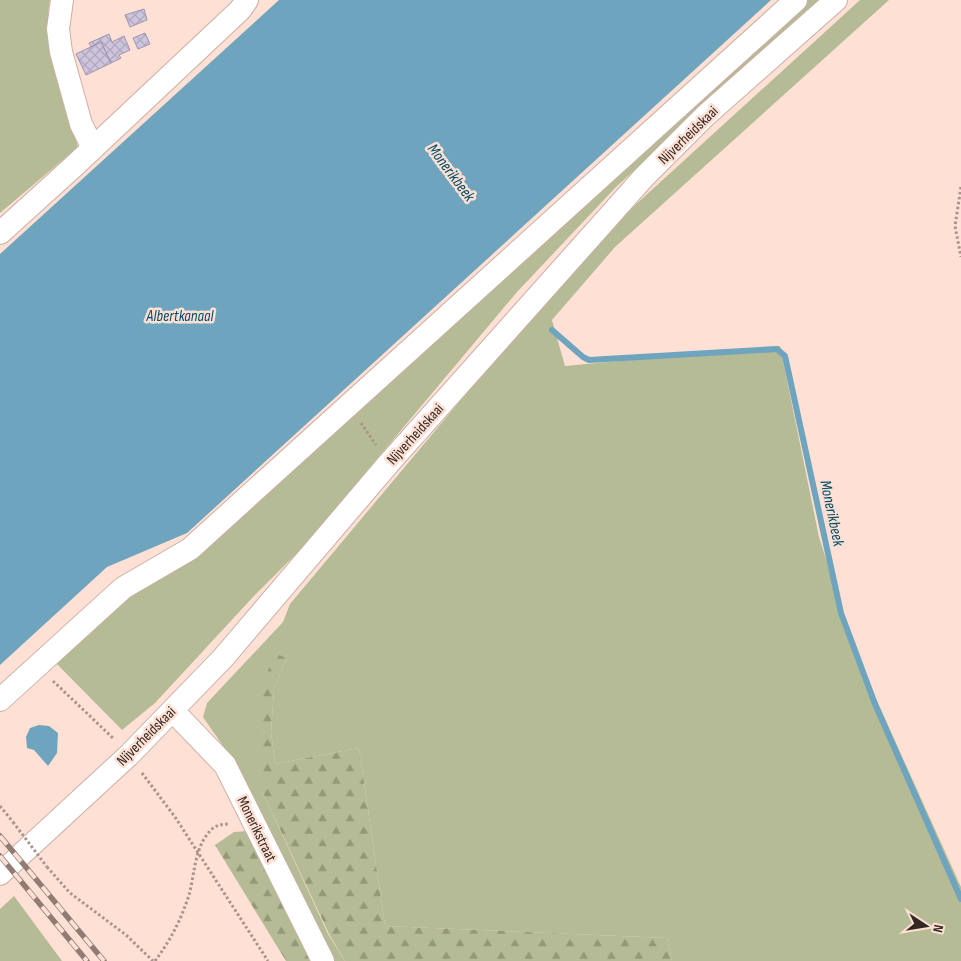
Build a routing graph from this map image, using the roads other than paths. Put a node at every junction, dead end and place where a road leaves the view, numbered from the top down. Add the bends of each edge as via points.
1 (62, 0) edge
2 (248, 0) edge
3 (796, 0) edge
4 (836, 0) edge
5 (93, 148) junction
6 (0, 233) edge
7 (0, 700) edge
8 (172, 710) junction
9 (0, 874) edge
10 (323, 961) edge

1 - 5 street via 58,29 61,52 81,124
2 - 5 street
3 - 7 street via 190,549 123,588
4 - 8 street, Nijverheidskaai via 705,116 644,177 389,464 223,658
5 - 6 street
8 - 9 street, Nijverheidskaai via 129,755
8 - 10 street, Monerikstraat via 225,765

